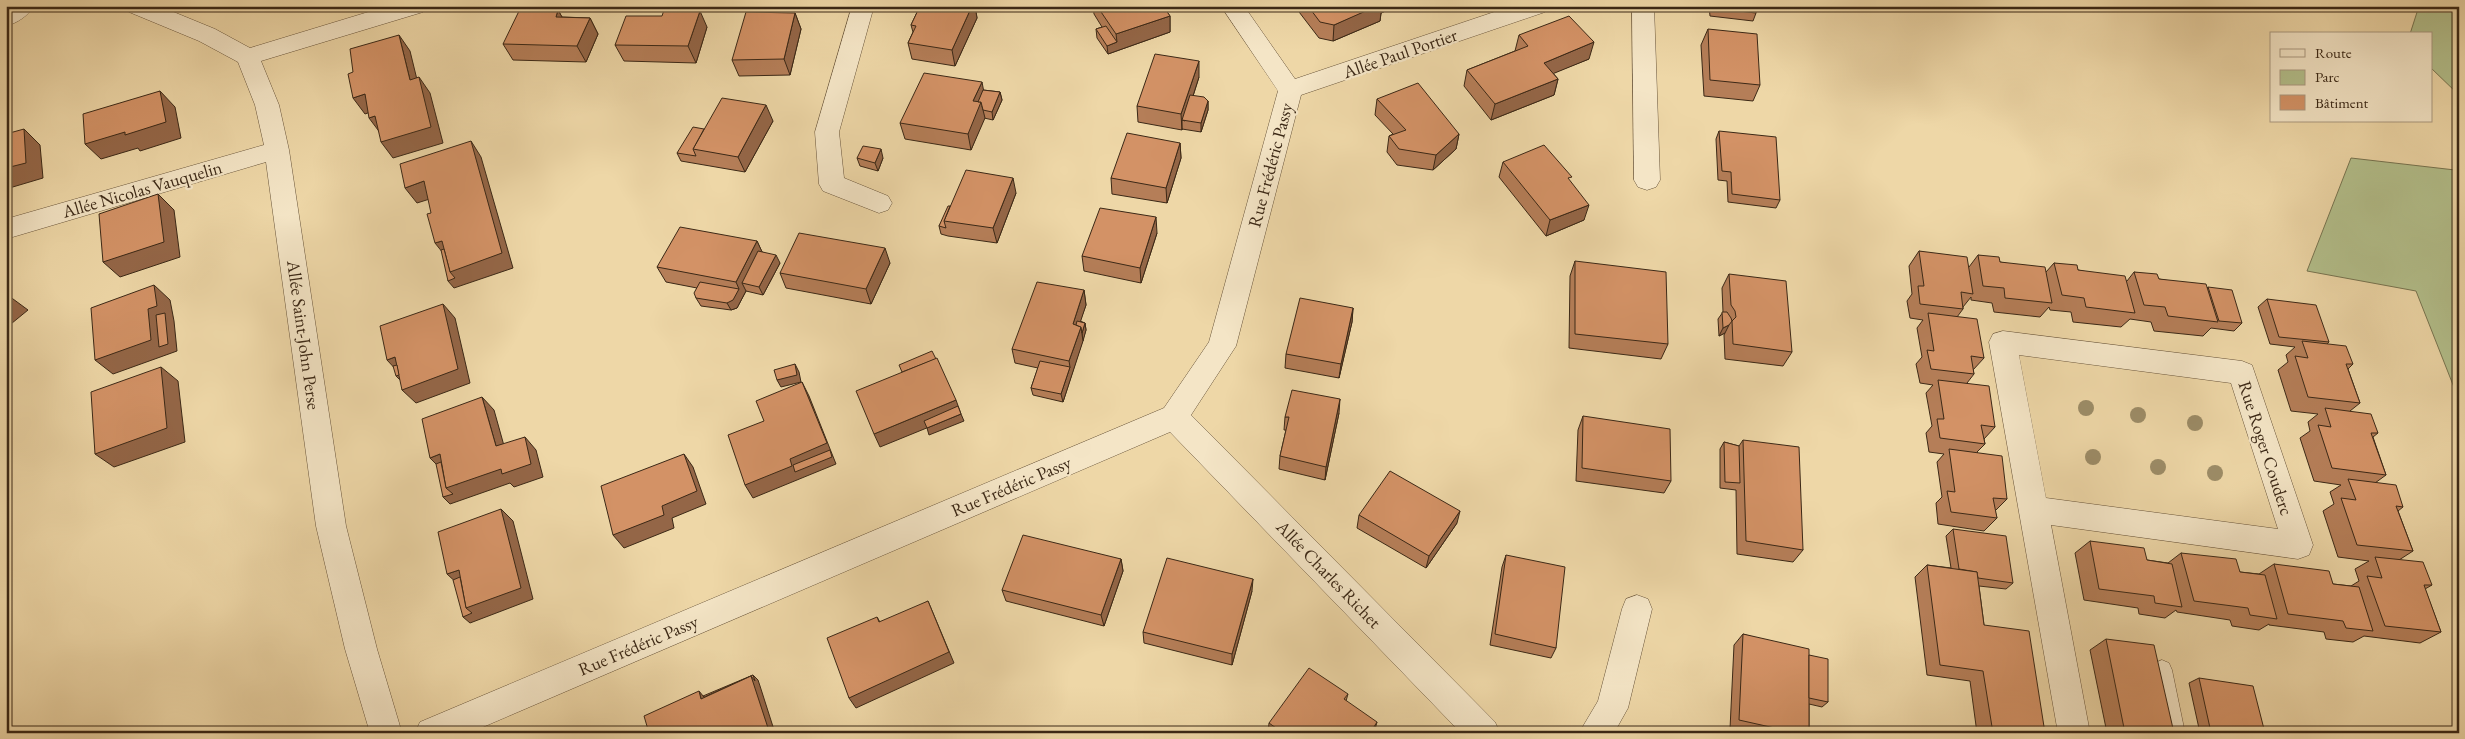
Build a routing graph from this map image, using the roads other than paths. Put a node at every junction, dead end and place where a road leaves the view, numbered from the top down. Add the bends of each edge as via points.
1 (23, 6) edge
2 (136, 6) edge
3 (415, 6) edge
4 (863, 6) edge
5 (1232, 6) edge
6 (1537, 6) edge
7 (1644, 6) edge
8 (6, 18) edge
9 (248, 58) junction
10 (1290, 90) junction
11 (277, 150) junction
12 (1647, 180) dead end
13 (879, 204) dead end
14 (6, 229) edge
15 (1174, 416) junction
16 (2034, 510) junction
17 (1637, 609) dead end
18 (2162, 670) edge
19 (386, 733) edge
20 (431, 733) edge
21 (1484, 733) edge
22 (1595, 733) edge
23 (2074, 733) edge
24 (2175, 733) edge

1 - 8 street
2 - 9 street via 207,35
3 - 9 street
4 - 13 street via 827,132 832,184
5 - 10 street, Rue Frédéric Passy
6 - 10 street, Allée Paul Portier
7 - 12 street
9 - 11 street, Allée Saint-John Perse via 267,105
10 - 15 street, Rue Frédéric Passy via 1222,346
11 - 14 street, Allée Nicolas Vauquelin
11 - 19 street, Allée Saint-John Perse via 331,526
15 - 20 street, Rue Frédéric Passy
15 - 21 street, Allée Charles Richet
16 - 16 street, Rue Roger Couderc via 2130,523 2298,546 2242,373 2003,342
16 - 23 street, Rue Roger Couderc
17 - 22 street via 1612,708
18 - 24 lane

